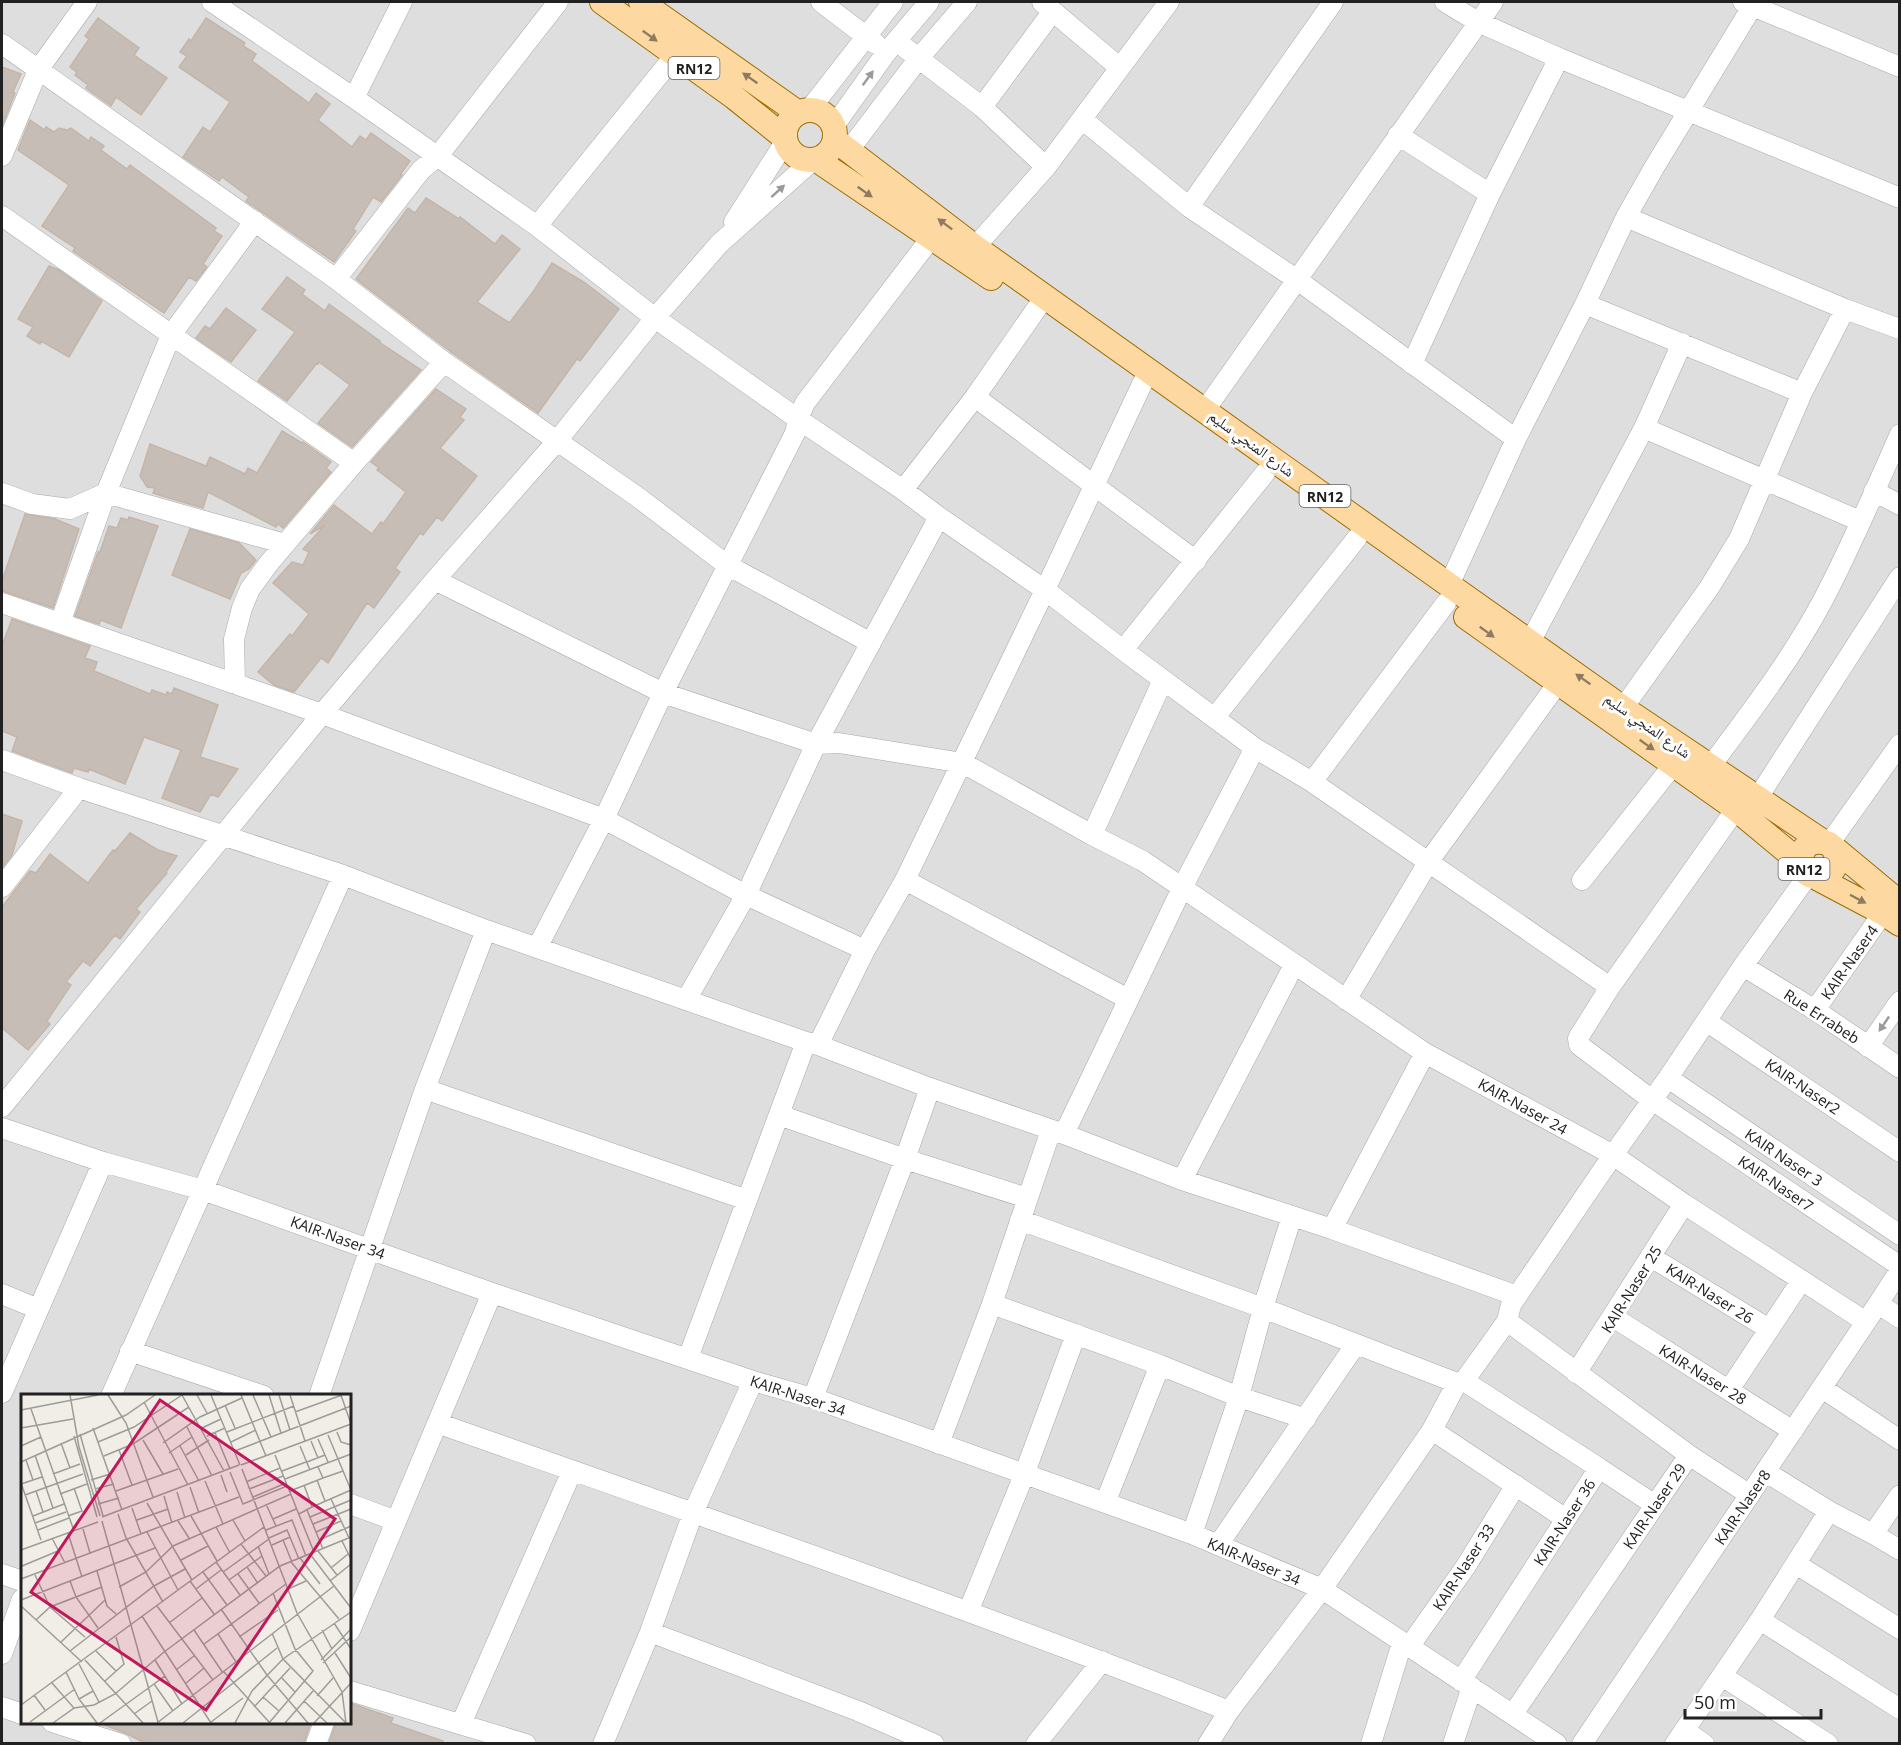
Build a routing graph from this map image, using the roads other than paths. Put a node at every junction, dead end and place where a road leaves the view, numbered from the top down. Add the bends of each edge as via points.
1 (87, 2) edge
2 (212, 2) edge
3 (402, 2) edge
4 (558, 2) edge
5 (602, 2) edge
6 (641, 2) edge
7 (821, 2) edge
8 (893, 2) edge
9 (929, 2) edge
10 (967, 2) edge
11 (1169, 2) edge
12 (1332, 2) edge
13 (1445, 2) edge
14 (1493, 2) edge
15 (1750, 3) edge
16 (1048, 6) edge
17 (1478, 22) junction
18 (866, 36) junction
19 (2, 44) edge
20 (891, 47) junction
21 (676, 54) junction
22 (919, 58) junction
23 (1559, 58) junction
24 (1119, 67) junction
25 (1899, 67) edge
26 (38, 70) junction
27 (354, 98) junction
28 (982, 107) junction
29 (804, 110) junction
30 (1688, 111) junction
31 (1082, 119) junction
32 (1398, 135) junction
33 (839, 139) junction
34 (785, 140) junction
35 (2, 156) edge
36 (438, 156) junction
37 (814, 160) junction
38 (1046, 167) junction
39 (1490, 194) junction
40 (1899, 198) edge
41 (1190, 207) junction
42 (2, 216) edge
43 (1626, 217) junction
44 (255, 221) junction
45 (537, 225) junction
46 (931, 238) junction
47 (719, 244) junction
48 (975, 247) junction
49 (336, 279) junction
50 (1296, 279) junction
51 (1585, 304) junction
52 (1037, 308) junction
53 (1845, 309) junction
54 (655, 318) junction
55 (1899, 329) edge
56 (171, 335) junction
57 (1682, 343) junction
58 (444, 362) junction
59 (1412, 364) junction
60 (1143, 382) junction
61 (1802, 393) junction
62 (975, 397) junction
63 (1205, 410) junction
64 (798, 418) junction
65 (1644, 428) junction
66 (1899, 434) edge
67 (1516, 439) junction
68 (557, 441) junction
69 (354, 463) junction
70 (1265, 473) junction
71 (1764, 481) junction
72 (1095, 487) junction
73 (903, 490) junction
74 (1874, 490) junction
75 (106, 493) junction
76 (2, 494) edge
77 (1899, 505) edge
78 (939, 517) junction
79 (1860, 521) junction
80 (1357, 538) junction
81 (285, 544) junction
82 (1196, 561) junction
83 (727, 565) junction
84 (1899, 577) edge
85 (435, 580) junction
86 (1046, 590) junction
87 (1448, 594) junction
88 (2, 606) edge
89 (60, 623) junction
90 (1530, 642) junction
91 (871, 643) junction
92 (1123, 650) junction
93 (1163, 680) junction
94 (1558, 683) junction
95 (235, 684) junction
96 (663, 693) junction
97 (1623, 708) junction
98 (322, 714) junction
99 (1215, 717) junction
100 (816, 744) junction
101 (1899, 745) edge
102 (1255, 748) junction
103 (2, 760) edge
104 (963, 763) junction
105 (1674, 764) junction
106 (1710, 767) junction
107 (1312, 782) junction
108 (79, 788) junction
109 (1747, 804) junction
110 (604, 819) junction
111 (1092, 835) junction
112 (222, 836) junction
113 (1828, 845) junction
114 (1429, 861) junction
115 (1808, 871) junction
116 (343, 875) junction
117 (905, 880) junction
118 (1582, 880) dead end
119 (2, 887) edge
120 (1182, 888) junction
121 (746, 895) junction
122 (1894, 913) edge
123 (486, 930) junction
124 (537, 948) junction
125 (865, 950) junction
126 (1294, 965) junction
127 (1743, 966) junction
128 (1610, 987) junction
129 (1128, 999) junction
130 (686, 1000) junction
131 (1346, 1000) junction
132 (1899, 1001) edge
133 (1815, 1010) junction
134 (1706, 1021) junction
135 (812, 1044) junction
136 (1868, 1047) junction
137 (1425, 1053) junction
138 (1899, 1068) edge
139 (1668, 1078) junction
140 (930, 1088) junction
141 (425, 1089) junction
142 (1652, 1100) junction
143 (2, 1107) edge
144 (779, 1115) junction
145 (2, 1128) edge
146 (1058, 1132) junction
147 (1899, 1152) edge
148 (1613, 1155) junction
149 (905, 1159) junction
150 (103, 1162) junction
151 (1182, 1180) junction
152 (203, 1190) junction
153 (1027, 1198) junction
154 (747, 1200) junction
155 (1684, 1204) junction
156 (1292, 1216) junction
157 (1020, 1220) junction
158 (1332, 1228) junction
159 (1899, 1235) edge
160 (371, 1249) junction
161 (1651, 1257) junction
162 (1899, 1266) edge
163 (1899, 1270) edge
164 (1801, 1281) junction
165 (492, 1293) junction
166 (2, 1294) edge
167 (1517, 1296) junction
168 (992, 1304) junction
169 (1878, 1304) junction
170 (1263, 1308) junction
171 (38, 1309) junction
172 (1613, 1317) junction
173 (1899, 1318) edge
174 (1507, 1321) junction
175 (1866, 1323) junction
176 (1769, 1329) junction
177 (1076, 1334) junction
178 (1356, 1344) junction
179 (130, 1351) junction
180 (688, 1358) junction
181 (1160, 1365) junction
182 (1576, 1373) junction
183 (753, 1381) junction
184 (1460, 1382) junction
185 (1822, 1388) junction
186 (1729, 1390) junction
187 (2, 1393) edge
188 (111, 1394) edge
189 (261, 1394) edge
190 (319, 1394) edge
191 (1239, 1397) junction
192 (813, 1398) junction
193 (1306, 1419) junction
194 (437, 1423) junction
195 (1432, 1430) junction
196 (1793, 1431) junction
197 (1899, 1440) edge
198 (939, 1444) junction
199 (1689, 1455) junction
200 (1599, 1468) junction
201 (572, 1471) junction
202 (1766, 1472) junction
203 (1024, 1475) junction
204 (1516, 1485) junction
205 (1750, 1495) junction
206 (1899, 1496) edge
207 (1105, 1503) junction
208 (351, 1504) edge
209 (1655, 1505) junction
210 (1829, 1511) junction
211 (693, 1513) junction
212 (1566, 1519) junction
213 (396, 1521) junction
214 (1192, 1534) junction
215 (1873, 1534) junction
216 (1218, 1545) junction
217 (1899, 1550) edge
218 (1796, 1564) junction
219 (2, 1574) edge
220 (21, 1581) edge
221 (1322, 1589) junction
222 (21, 1602) edge
223 (968, 1612) junction
224 (1760, 1620) junction
225 (351, 1629) edge
226 (1899, 1629) edge
227 (650, 1632) junction
228 (1406, 1645) junction
229 (2, 1654) edge
230 (1102, 1661) junction
231 (1722, 1676) junction
232 (1466, 1684) junction
233 (351, 1691) edge
234 (2, 1707) edge
235 (1899, 1709) edge
236 (1229, 1711) junction
237 (21, 1714) edge
238 (1513, 1714) junction
239 (59, 1724) edge
240 (323, 1724) edge
241 (461, 1724) junction
242 (1679, 1737) edge
243 (1546, 1740) edge
244 (121, 1743) edge
245 (316, 1743) edge
246 (526, 1743) edge
247 (603, 1743) edge
248 (934, 1743) edge
249 (1036, 1743) edge
250 (1208, 1743) edge
251 (1371, 1743) edge
252 (1453, 1743) edge
253 (1582, 1743) edge
254 (1704, 1743) edge
255 (1828, 1743) edge

1 - 26 street
2 - 27 street
3 - 27 street
4 - 36 street
5 -> 21 main road, RN12
29 -> 6 main road, RN12
7 - 18 street
8 - 18 street
9 - 20 street
10 - 22 street
11 - 24 street
12 - 41 street
13 - 17 street
14 - 17 street
15 - 25 street
15 - 30 street
16 - 24 street
16 - 28 street
17 - 23 street
17 - 32 street
18 - 20 street
18 - 29 street
19 - 26 street
20 - 22 street
33 -> 20 street
21 - 34 main road, RN12
21 - 45 street
22 - 28 street
22 - 33 street
23 - 30 street
23 - 39 street
24 - 31 street
26 - 35 street
26 - 44 street
27 - 36 street
28 - 38 street
29 - 33 main road, RN12 via 821,111
29 - 34 main road via 785,127
30 - 40 street
30 - 43 street
31 - 38 street
31 - 41 street
32 - 39 street
32 - 50 street
33 - 37 main road via 826,155
48 -> 33 main road, شارع المنجي سليم / RN12
34 - 37 main road, RN12 via 798,158
34 - 47 street
36 - 45 street
36 - 49 street via 421,170
37 -> 46 main road, شارع المنجي سليم / RN12
47 -> 37 street
38 - 48 street
39 - 59 street
41 - 50 street
42 - 56 street
43 - 51 street
43 - 53 street
44 - 49 street
44 - 56 street
45 - 54 street
46 - 52 main road, شارع المنجي سليم / RN12
46 - 64 street via 805,403
47 - 54 street
48 - 63 main road, شارع المنجي سليم / RN12
49 - 58 street
50 - 59 street
50 - 63 street
51 - 57 street
51 - 67 street
52 - 60 main road, شارع المنجي سليم / RN12
52 - 62 street
53 - 55 street
53 - 61 street
54 - 64 street
54 - 68 street
56 - 69 street
56 - 75 street
57 - 61 street
57 - 65 street
58 - 68 street
58 - 69 street
59 - 67 street
60 - 70 main road, شارع المنجي سليم / RN12
60 - 72 street
61 - 71 street
62 - 72 street
62 - 73 street
63 - 87 main road, شارع المنجي سليم / RN12
64 - 73 street
64 - 83 street via 795,433
65 - 71 street
65 - 90 street
66 - 74 street
67 - 87 street
68 - 83 street
68 - 85 street
69 - 81 street
70 - 80 main road, شارع المنجي سليم / RN12
70 - 82 street
71 - 79 street
71 - 97 street via 1739,539 1709,588
72 - 82 street
72 - 86 street
73 - 78 street
74 - 77 street
74 - 79 street
75 - 76 street via 70,509 32,504
75 - 81 street
75 - 89 street
78 - 86 street
78 - 91 street
79 - 106 street via 1796,646
80 - 87 main road, شارع المنجي سليم / RN12
80 - 99 street
81 - 95 street via 250,589 242,608 234,639
82 - 92 street
83 - 91 street
83 - 96 street
84 - 109 street
85 - 96 street
85 - 98 street
86 - 92 street
86 - 104 street
87 - 90 main road, شارع المنجي سليم / RN12
87 -> 94 main road, شارع المنجي سليم / RN12
87 - 107 street
88 - 89 street
89 - 95 street
97 -> 90 main road, شارع المنجي سليم / RN12
91 - 100 street
92 - 93 street
93 - 99 street
93 - 111 street
94 -> 105 main road, شارع المنجي سليم / RN12
94 - 114 street
95 - 98 street
96 - 100 street
96 - 110 street
97 - 106 main road, شارع المنجي سليم / RN12
98 - 110 street
98 - 112 street
99 - 102 street
100 - 104 street via 839,743
100 - 121 street
101 - 113 street
102 - 107 street
102 - 120 street
103 - 108 street
104 - 111 street, KAIR-Naser 24
104 - 117 street
105 - 109 main road, شارع المنجي سليم / RN12
105 - 118 street
106 - 109 main road, شارع المنجي سليم / RN12
107 - 114 street
108 - 112 street
108 - 119 street
109 - 113 main road, شارع المنجي سليم / RN12
109 - 115 main road, شارع المنجي سليم / RN12
109 - 128 street
110 - 121 street
110 - 124 street
111 - 120 street, KAIR-Naser 24 via 1156,869
112 - 116 street
112 - 143 street
113 - 115 main road, RN12 via 1815,841 1804,849 1801,855
113 - 122 main road, شارع المنجي سليم / RN12
114 - 128 street
114 - 131 street
115 -> 122 main road, شارع المنجي سليم / RN12
115 - 127 street
116 - 123 street
116 - 152 street
117 - 125 street
117 - 129 street
120 - 126 street, KAIR-Naser 24
120 - 129 street
121 - 125 street
121 - 130 street
122 - 133 street, KAIR-Naser4
123 - 124 street
123 - 141 street
124 - 130 street
125 - 135 street
126 - 131 street, KAIR-Naser 24
126 - 151 street
127 - 133 street, Rue Errabeb
127 - 134 street
128 - 142 street, KAIR-Naser7 via 1578,1038 1579,1045
129 - 146 street
130 - 135 street
131 - 137 street, KAIR-Naser 24
132 -> 136 street
133 - 136 street, Rue Errabeb
134 - 139 street
134 - 147 street, KAIR-Naser2
135 - 140 street
135 - 144 street
136 - 138 street, Rue Errabeb
137 - 148 street, KAIR-Naser 24
137 - 158 street
139 - 142 street
139 - 159 street, KAIR Naser 3
140 - 146 street
140 - 149 street
141 - 154 street
141 - 160 street
142 - 148 street
142 - 162 street, KAIR-Naser7
144 - 149 street
144 - 154 street
145 - 150 street, KAIR-Naser 34
146 - 151 street
146 - 153 street
148 - 155 street, KAIR-Naser 24
148 - 167 street
149 - 153 street
149 - 192 street
150 - 152 street, KAIR-Naser 34
150 - 171 street
151 - 156 street
152 - 160 street, KAIR-Naser 34
152 - 179 street
153 - 157 street
154 - 180 street
155 - 161 street, KAIR-Naser 25
155 - 164 street, KAIR-Naser 24
156 - 158 street
156 - 170 street
157 - 168 street
157 - 170 street, KAIR-Naser 36
158 - 167 street
160 - 165 street, KAIR-Naser 34
160 - 190 street
161 - 172 street, KAIR-Naser 25
161 - 176 street, KAIR-Naser 26
163 - 169 street, KAIR-Naser8
164 - 175 street, KAIR-Naser 24
164 - 176 street
165 - 180 street, KAIR-Naser 34
165 - 194 street
166 - 171 street
167 - 174 street
168 - 177 street
168 - 198 street
169 - 173 street
169 - 175 street, KAIR-Naser8
170 - 178 street, KAIR-Naser 36
170 - 191 street
171 - 187 street
172 - 182 street, KAIR-Naser 25
172 - 186 street, KAIR-Naser 28
174 - 182 street, KAIR-Naser 29
174 - 184 street
175 - 185 street, KAIR-Naser8
176 - 186 street
177 - 181 street
177 - 203 street
178 - 184 street, KAIR-Naser 36
178 - 193 street
179 - 188 street
179 - 189 street
180 - 183 street, KAIR-Naser 34
181 - 191 street
181 - 207 street
182 - 199 street, KAIR-Naser 29
183 - 192 street, KAIR-Naser 34
183 - 211 street
184 - 195 street
184 - 200 street, KAIR-Naser 36
185 - 196 street, KAIR-Naser8
185 - 197 street
186 - 196 street, KAIR-Naser 28
191 - 193 street
191 - 214 street
192 - 198 street, KAIR-Naser 34
193 - 216 street
194 - 201 street
194 - 213 street
195 - 204 street
195 - 221 street
196 - 202 street, KAIR-Naser8
198 - 203 street, KAIR-Naser 34
199 - 205 street
199 - 209 street, KAIR-Naser 29
200 - 209 street
200 - 212 street, KAIR-Naser 36
201 - 211 street
201 - 241 street
202 - 205 street, KAIR-Naser8
202 - 210 street
203 - 207 street, KAIR-Naser 34
203 - 223 street
204 - 212 street
204 - 228 street, KAIR-Naser 33 via 1466,1566
205 - 253 street, KAIR-Naser8
206 - 215 street
207 - 214 street, KAIR-Naser 34
208 - 213 street
209 - 238 street, KAIR-Naser 29
210 - 215 street
210 - 218 street
211 - 223 street
211 - 227 street
212 - 232 street, KAIR-Naser 36
213 - 225 street
214 - 216 street, KAIR-Naser 34
215 - 217 street
216 - 221 street, KAIR-Naser 34
218 - 224 street
218 - 226 street
219 - 220 street
221 - 228 street, KAIR-Naser 34
221 - 236 street
222 - 229 street
223 - 230 street
224 - 231 street
224 - 235 street
227 - 247 street
227 - 248 street
228 - 232 street, KAIR-Naser 34
228 - 251 street, KAIR-Naser 33
230 - 236 street
230 - 249 street
231 - 242 street
231 - 255 street
232 - 238 street, KAIR-Naser 34
232 - 252 street, KAIR-Naser 36
233 - 241 street
234 - 237 street
236 - 250 street
238 - 243 street, KAIR-Naser 34
239 - 244 street
240 - 245 street
241 - 246 street
242 - 254 street

